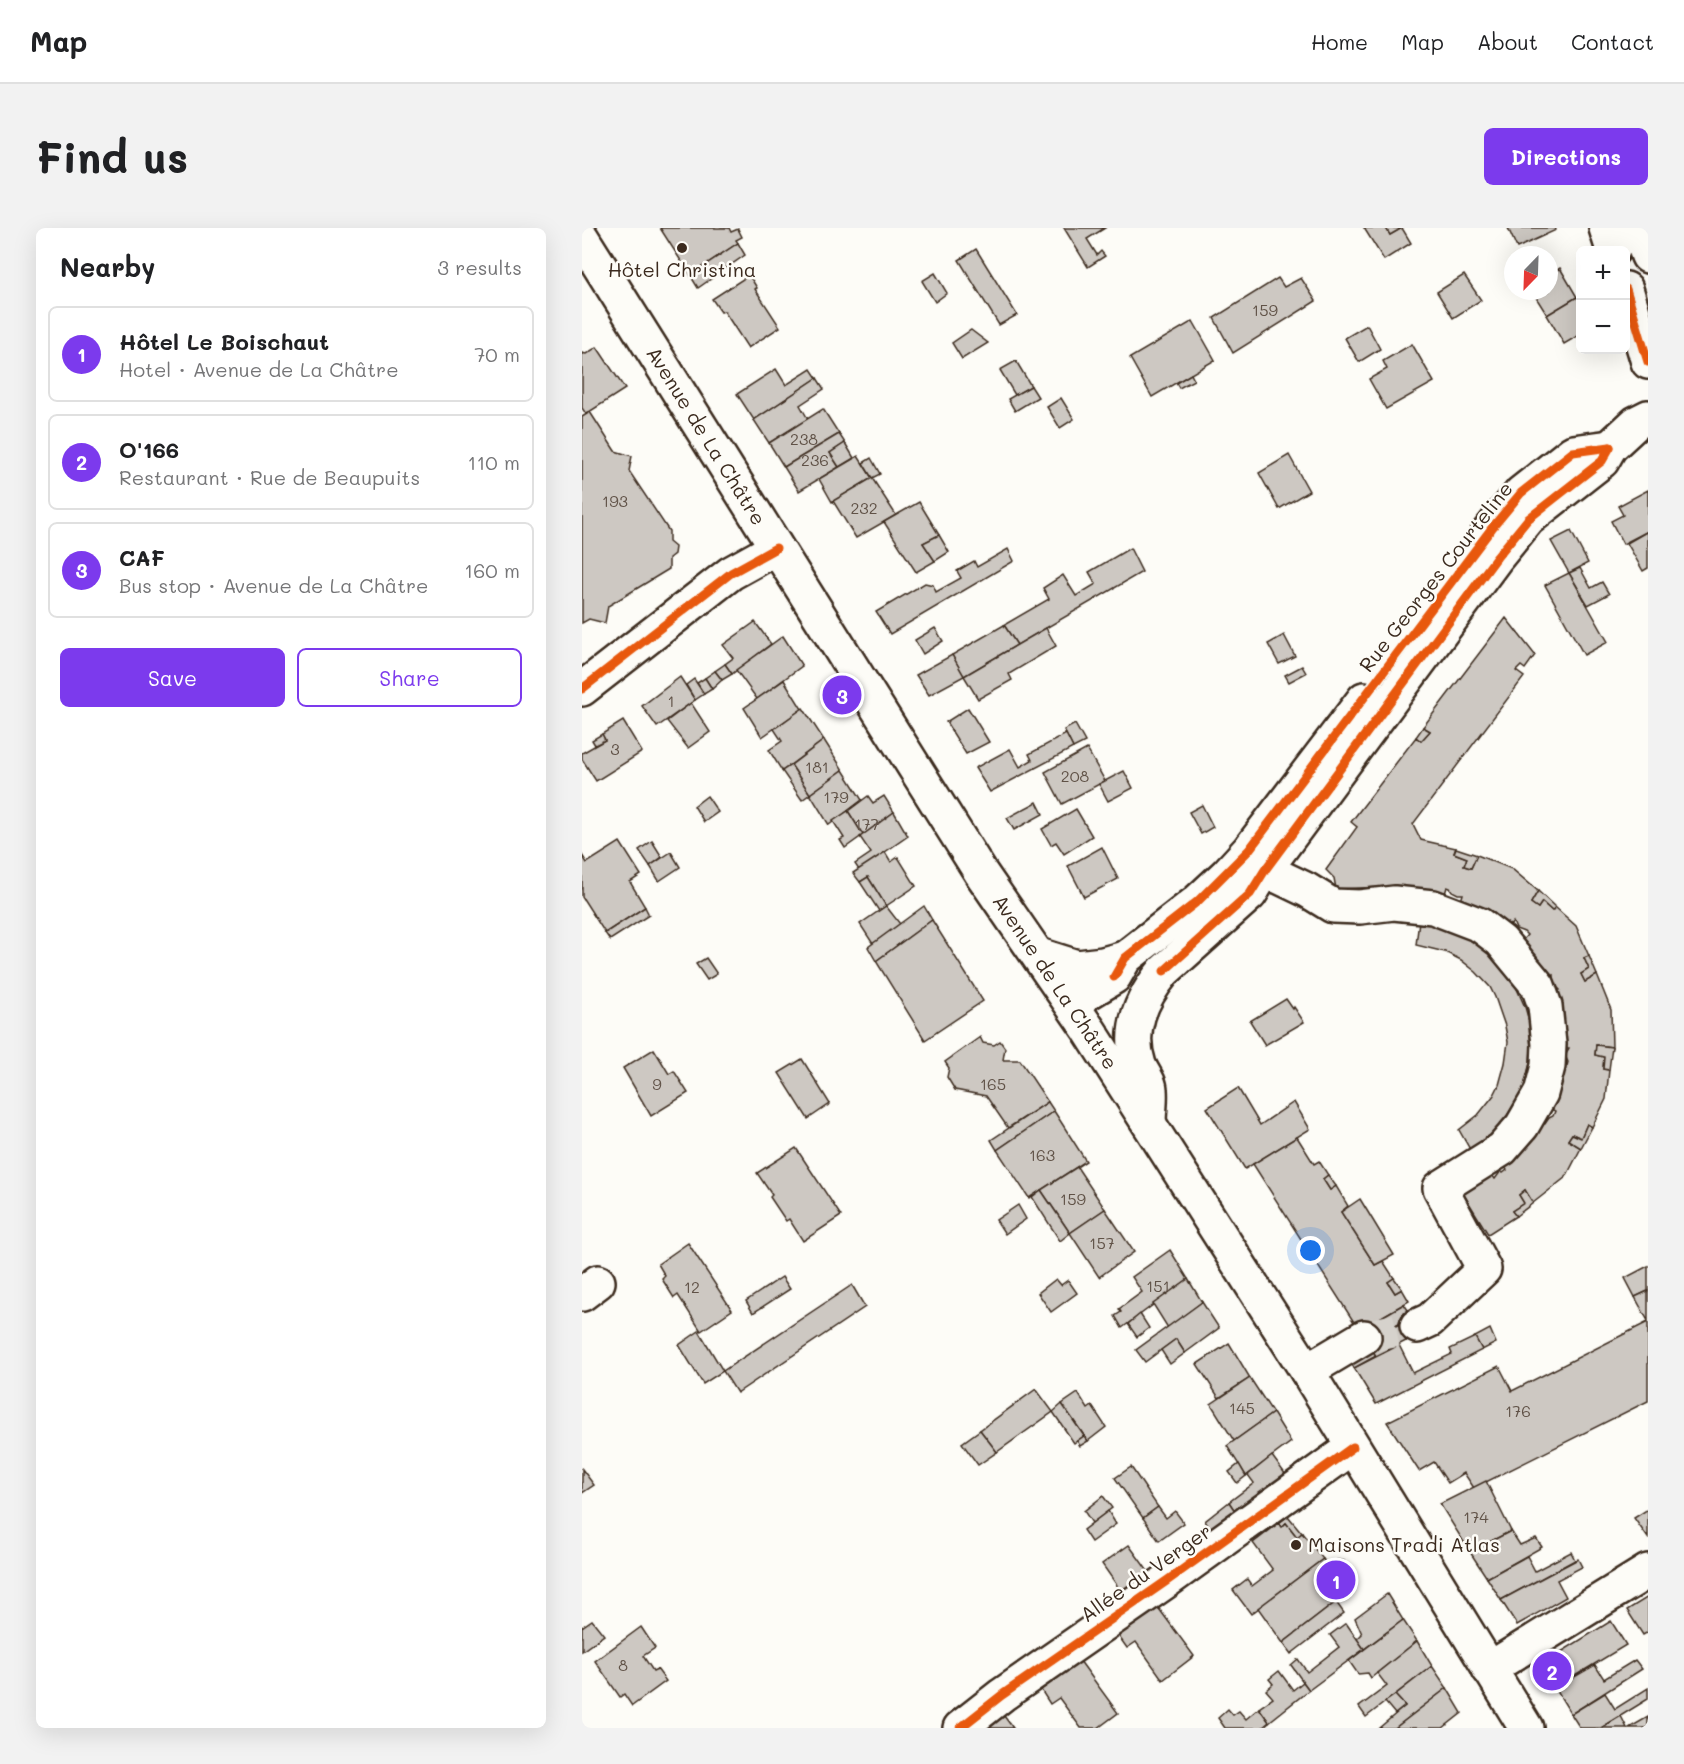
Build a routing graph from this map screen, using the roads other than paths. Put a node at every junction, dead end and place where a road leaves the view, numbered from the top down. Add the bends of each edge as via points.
1 (1606, 228) edge
2 (1637, 228) edge
3 (582, 238) edge
4 (1612, 246) edge
5 (1648, 256) edge
6 (1629, 300) edge
7 (1648, 362) edge
8 (1648, 417) edge
9 (1610, 447) junction
10 (776, 548) junction
11 (582, 689) edge
12 (1265, 870) junction
13 (1039, 956) junction
14 (1119, 967) junction
15 (1164, 971) junction
16 (1071, 1003) junction
17 (1149, 1123) junction
18 (1417, 1326) tunnel mouth
19 (1364, 1338) tunnel mouth
20 (1307, 1371) junction
21 (1353, 1448) junction
22 (1648, 1571) edge
23 (1489, 1669) junction
24 (960, 1728) edge
25 (1526, 1728) edge

1 - 4 street
2 - 5 street
3 - 10 street, Avenue de La Châtre
6 - 7 street
8 - 9 street, Rue Georges Courteline
9 - 12 street, Rue Georges Courteline via 1602,461 1528,519 1497,557
9 - 14 street, Rue Georges Courteline via 1573,453 1521,493 1249,850 1198,901
10 - 11 street via 730,573
10 - 13 street, Avenue de La Châtre via 981,873
12 - 15 street, Rue Georges Courteline via 1250,894
12 - 18 street via 1333,906 1394,903 1433,907 1480,925 1501,941 1527,972 1538,986 1545,1006 1548,1066 1541,1093 1522,1126 1502,1149 1440,1188 1484,1269 1430,1320
13 - 14 street, Rue Georges Courteline via 1077,967
13 - 16 street, Avenue de La Châtre
14 - 15 street, Rue Georges Courteline via 1130,982
14 - 16 street, Rue Georges Courteline
15 - 17 street, Rue Georges Courteline via 1140,1009 1133,1041 1150,1089
16 - 17 street, Avenue de La Châtre
17 - 20 street, Avenue de La Châtre
19 - 20 street
20 - 21 street, Avenue de La Châtre
21 - 23 street, Avenue de La Châtre
21 - 24 street, Allée du Verger
22 - 23 street
23 - 25 street, Avenue de La Châtre

